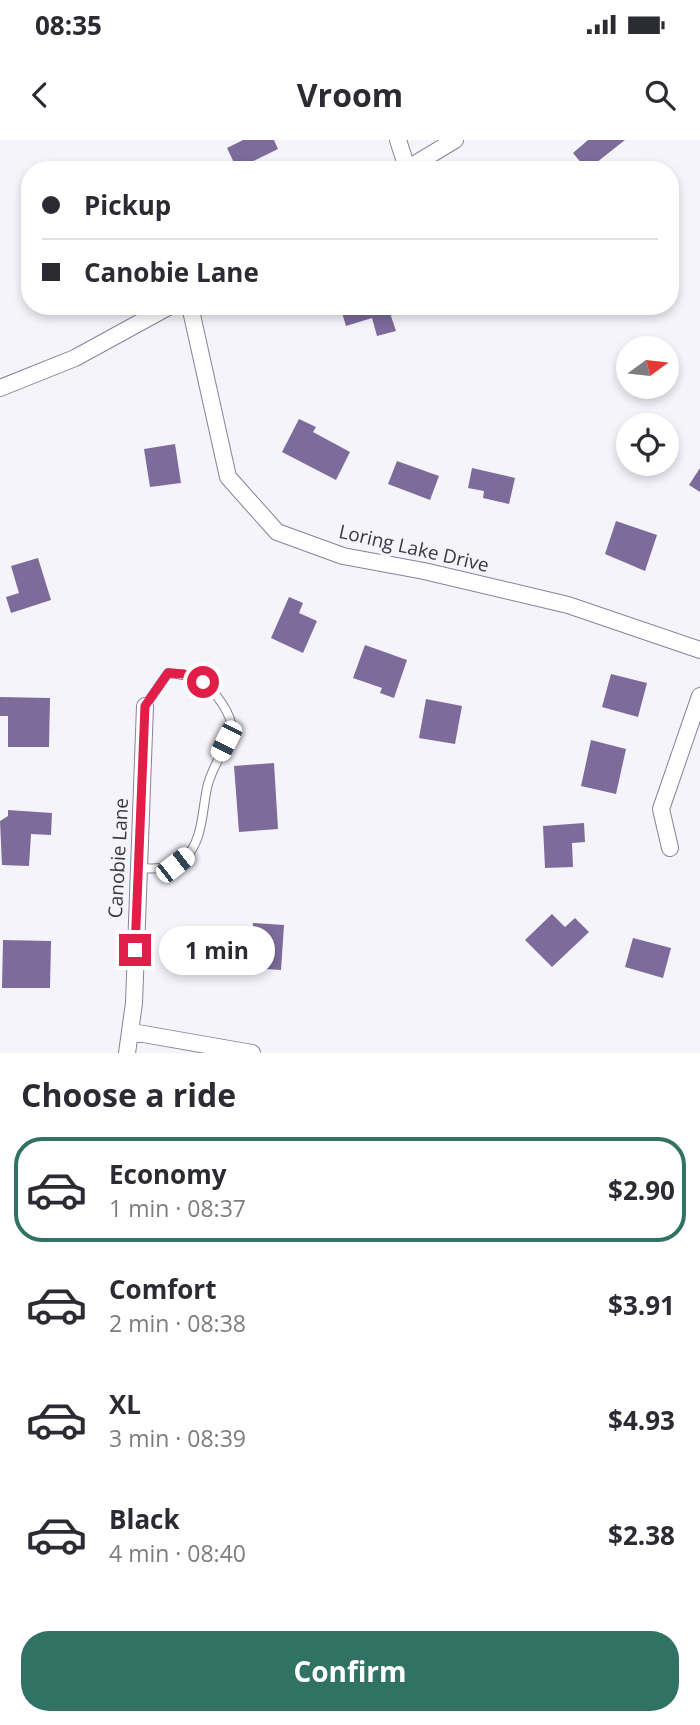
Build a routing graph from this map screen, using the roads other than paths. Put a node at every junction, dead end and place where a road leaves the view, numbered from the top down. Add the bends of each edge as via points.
1 (398, 140) edge
2 (455, 140) edge
3 (404, 161) edge
4 (420, 161) edge
5 (154, 315) edge
6 (192, 315) edge
7 (0, 388) edge
8 (700, 650) edge
9 (700, 696) edge
10 (145, 706) joint
11 (670, 848) dead end
12 (137, 868) junction
13 (132, 1032) junction
14 (127, 1053) edge
15 (252, 1053) edge

1 - 3 street
2 - 4 street
5 - 7 street via 75,358
6 - 8 street, Loring Lake Drive via 228,477 277,532 343,556 568,605
9 - 11 street via 661,809
10 - 12 street, Canobie Lane
10 - 12 lane via 168,673 184,674 203,682 219,701 232,732 216,762 197,841 187,856 175,865
12 - 13 street, Canobie Lane
13 - 14 street, Canobie Lane
13 - 15 street

